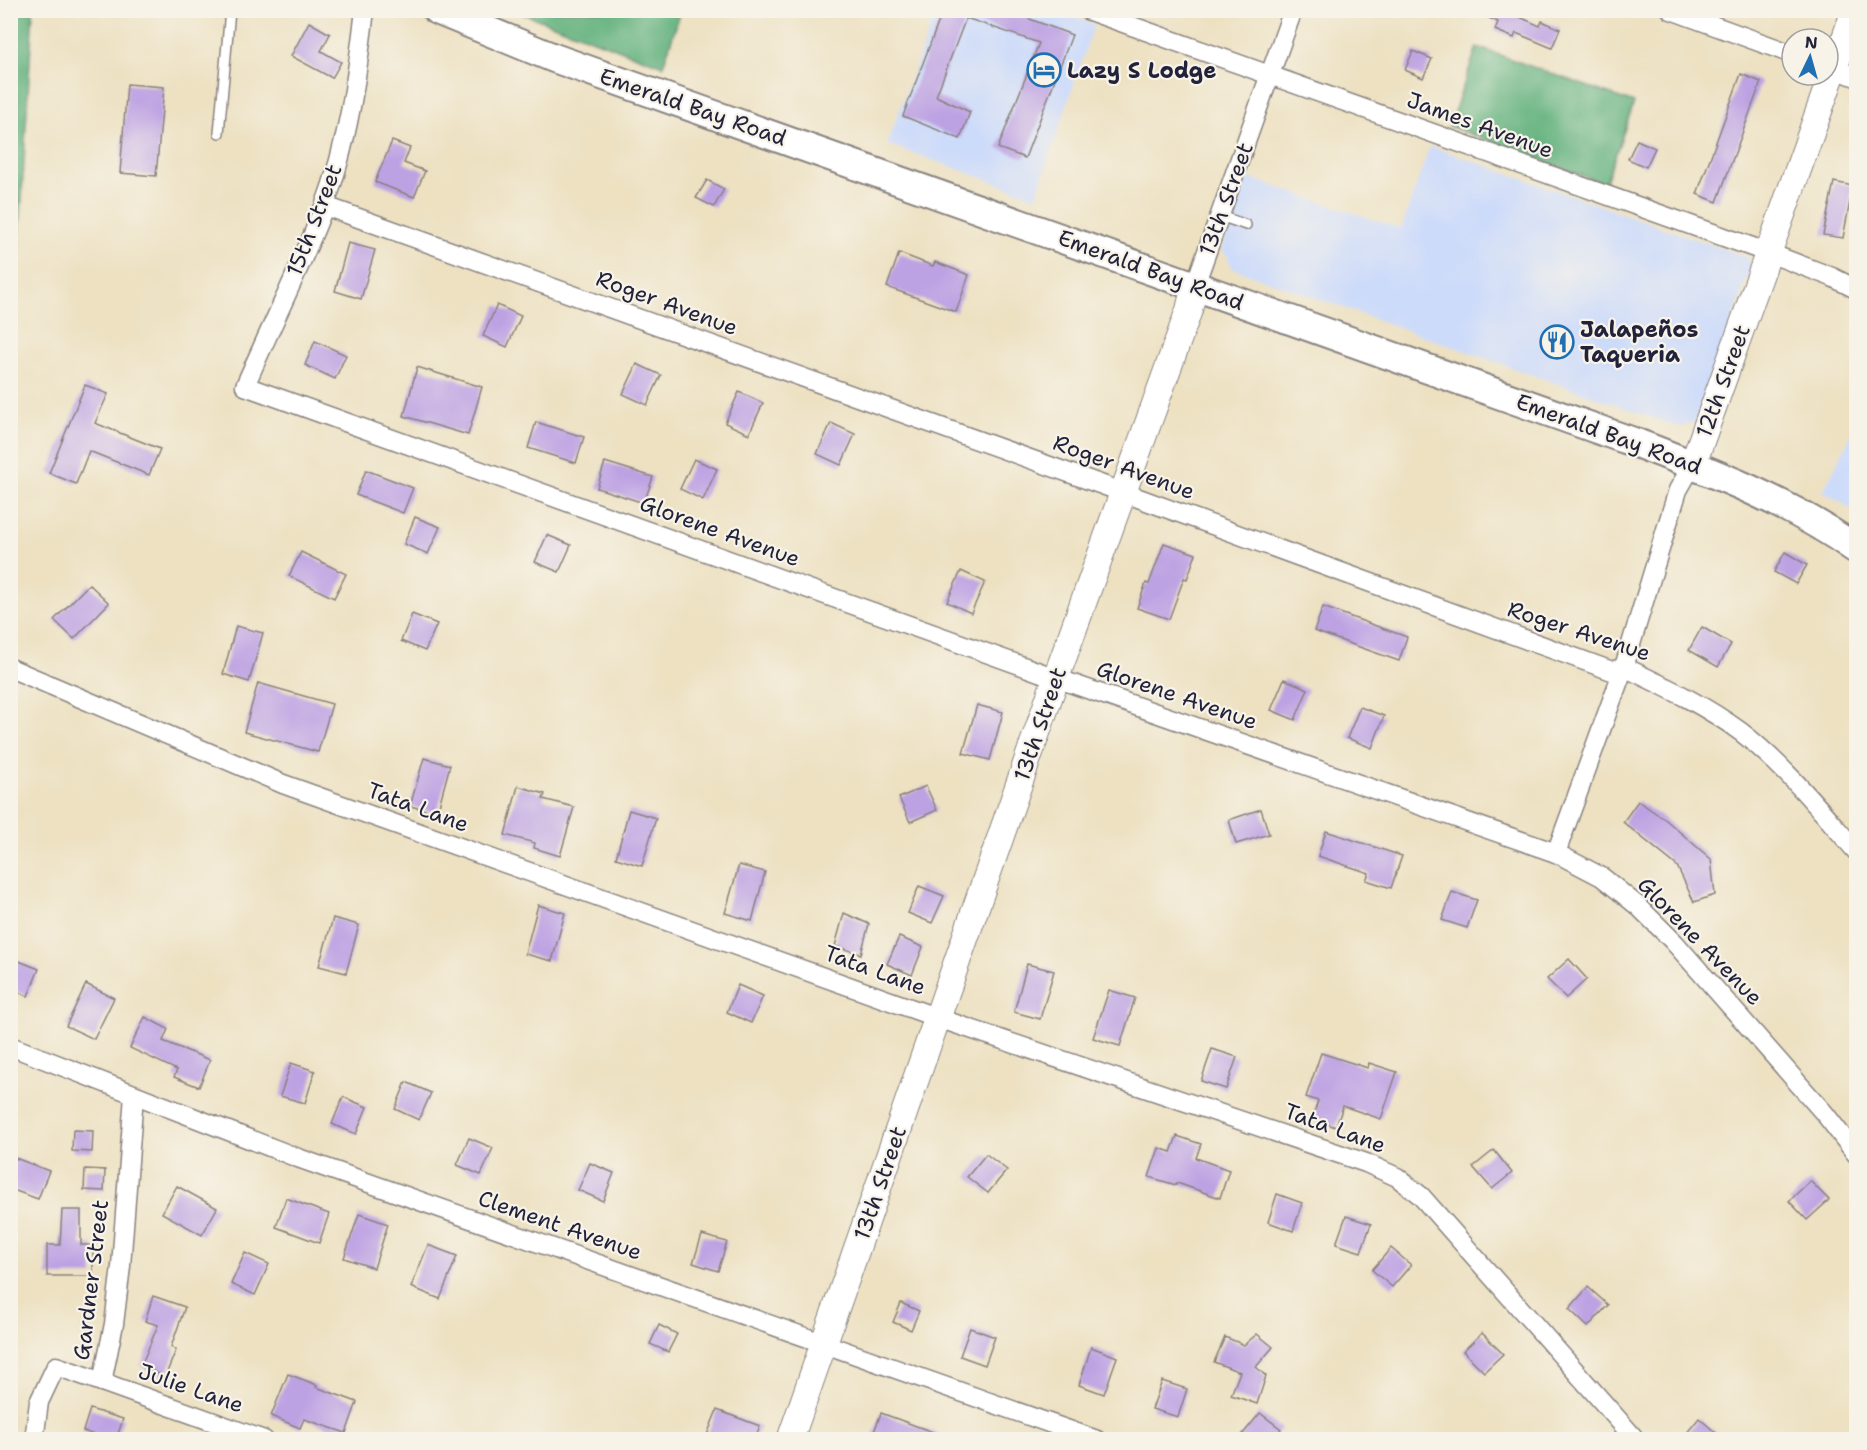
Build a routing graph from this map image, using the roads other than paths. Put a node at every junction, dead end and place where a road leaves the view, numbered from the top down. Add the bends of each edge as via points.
1 (230, 10) edge
2 (365, 10) edge
3 (1087, 10) edge
4 (1293, 10) edge
5 (1671, 10) edge
6 (1855, 10) edge
7 (449, 13) edge
8 (1780, 50) edge
9 (1840, 71) edge
10 (1269, 76) junction
11 (1834, 87) edge
12 (219, 133) dead end
13 (325, 206) junction
14 (1220, 216) junction
15 (1246, 225) dead end
16 (1768, 253) junction
17 (1195, 285) junction
18 (1857, 289) edge
19 (245, 386) joint
20 (1693, 464) junction
21 (1122, 492) junction
22 (1857, 549) edge
23 (1624, 667) junction
24 (10, 668) edge
25 (1056, 678) junction
26 (1857, 851) edge
27 (1556, 854) junction
28 (938, 1018) junction
29 (10, 1046) edge
30 (134, 1095) junction
31 (1857, 1154) edge
32 (824, 1344) junction
33 (102, 1382) junction
34 (34, 1440) edge
35 (264, 1440) edge
36 (790, 1440) edge
37 (1097, 1440) edge
38 (1636, 1440) edge

1 - 12 lane
2 - 13 street, 15th Street via 356,81
3 - 10 street, James Avenue
4 - 10 street, 13th Street
5 - 8 street
6 - 9 street, 12th Street
7 - 17 main road, Emerald Bay Road via 565,62
10 - 14 street, 13th Street
10 - 16 street, James Avenue
11 - 16 street, 12th Street
13 - 19 street, 15th Street
13 - 21 street, Roger Avenue
14 - 15 lane
14 - 17 street, 13th Street
16 - 18 street, James Avenue
16 - 20 street, 12th Street
17 - 20 main road, Emerald Bay Road
17 - 21 street, 13th Street
19 - 25 street, Glorene Avenue
20 - 22 main road, Emerald Bay Road via 1804,516
20 - 23 street, 12th Street via 1678,490
21 - 23 street, Roger Avenue via 1612,671
21 - 25 street, 13th Street
23 - 26 street, Roger Avenue via 1683,696 1740,732 1797,783
23 - 27 street, 12th Street
24 - 28 street, Tata Lane via 283,784
25 - 27 street, Glorene Avenue
25 - 28 street, 13th Street
27 - 31 street, Glorene Avenue via 1602,877 1639,907 1818,1105
28 - 32 street, 13th Street
28 - 38 street, Tata Lane via 1397,1177 1421,1196
29 - 30 street, Clement Avenue
30 - 32 street, Clement Avenue via 298,1158
30 - 33 street, Gardner Street via 122,1266
32 - 36 street, 13th Street
32 - 37 street, Clement Avenue
33 - 34 street, Gardner Street via 56,1366 39,1402
33 - 35 street, Julie Lane

